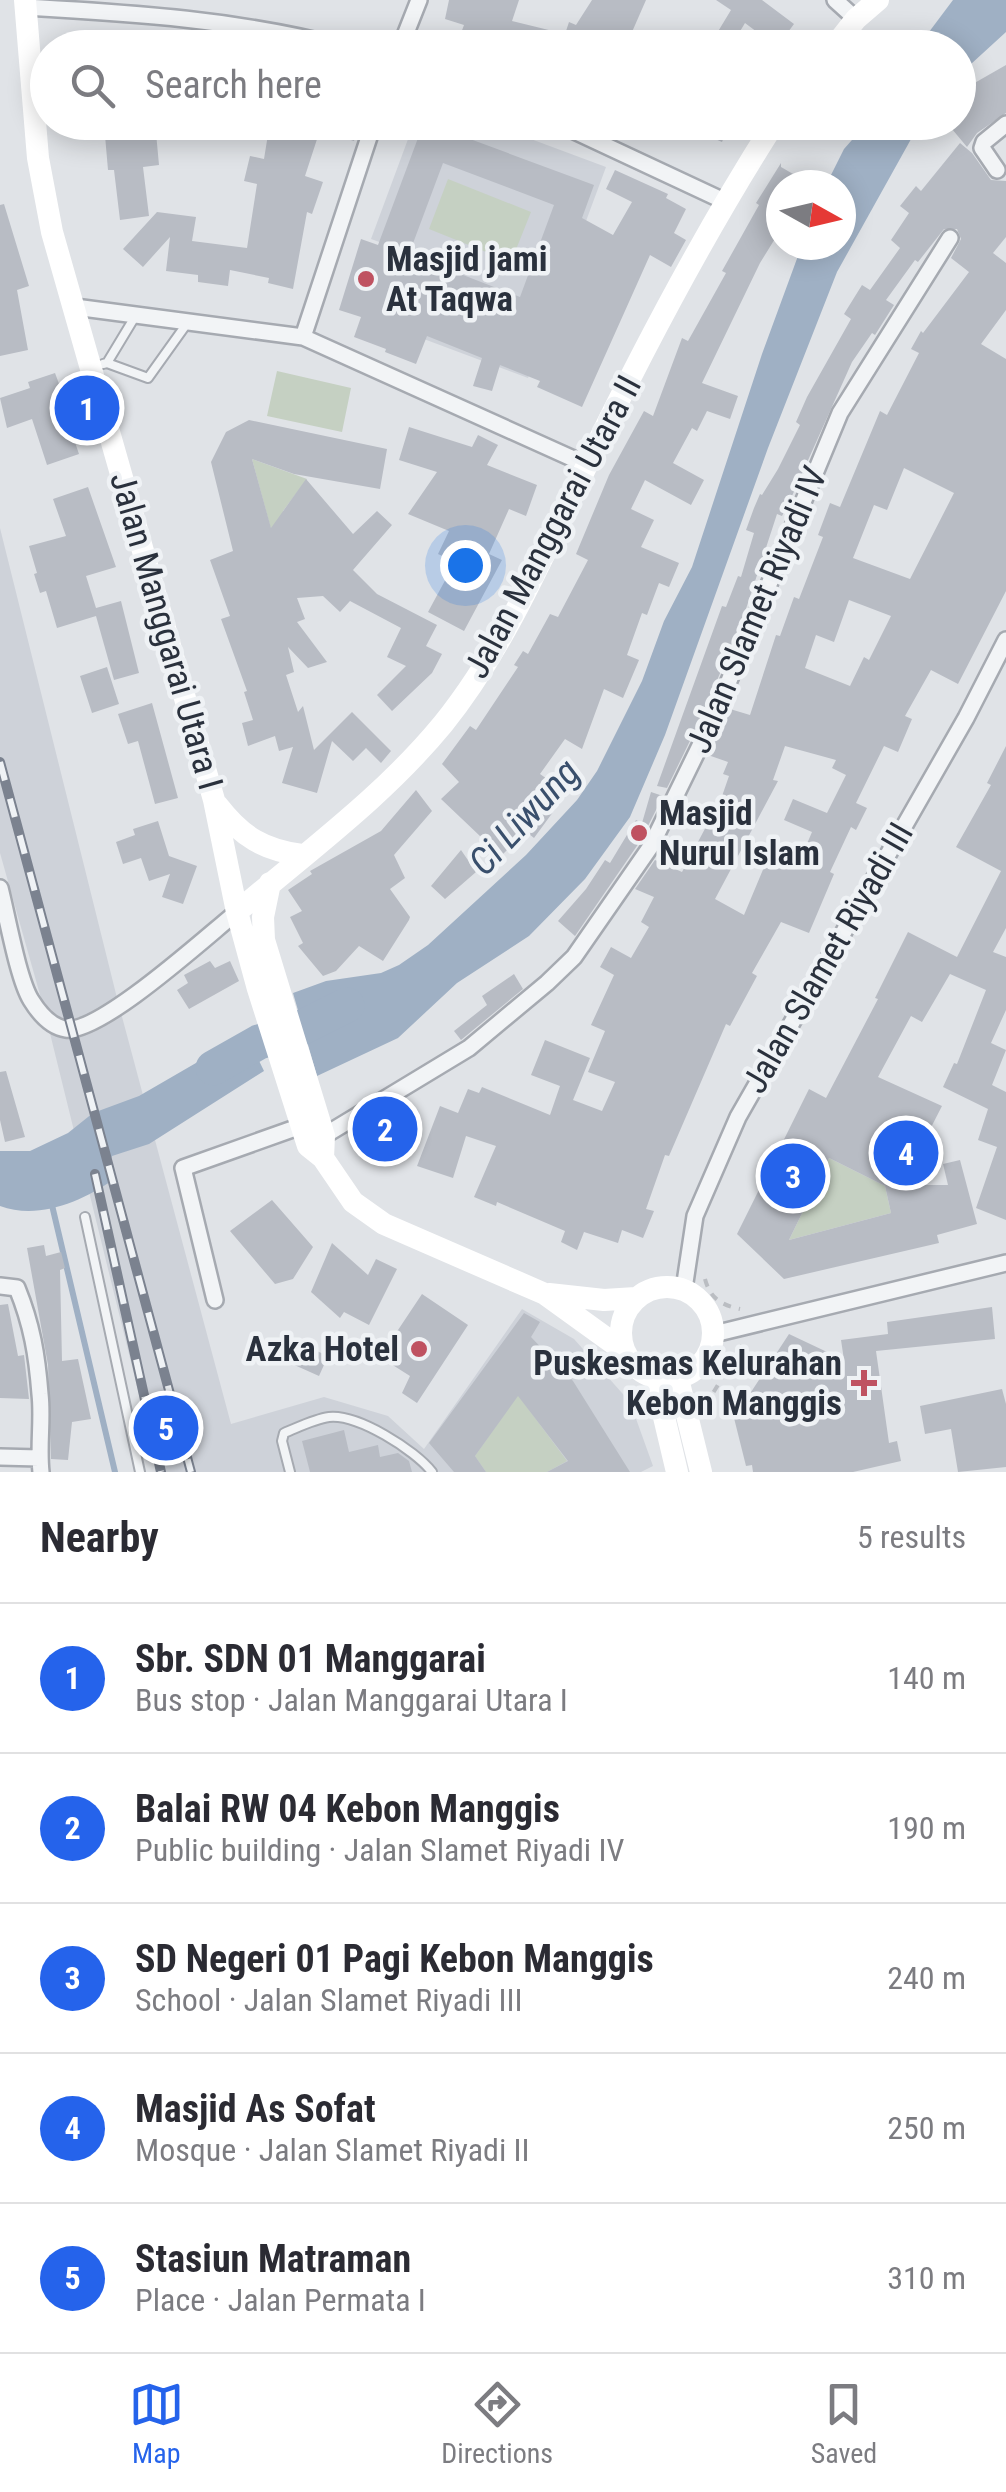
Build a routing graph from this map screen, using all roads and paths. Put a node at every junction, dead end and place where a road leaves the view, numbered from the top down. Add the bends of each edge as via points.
1 (419, 0) edge
2 (835, 0) edge
3 (878, 0) edge
4 (25, 4) edge
5 (856, 19) junction
6 (265, 30) edge
7 (407, 30) edge
8 (847, 30) edge
9 (30, 63) edge
10 (1006, 124) edge
11 (36, 140) edge
12 (368, 140) edge
13 (594, 140) edge
14 (763, 140) edge
15 (997, 170) dead end
16 (724, 201) junction
17 (950, 238) dead end
18 (75, 307) junction
19 (136, 315) junction
20 (188, 322) junction
21 (303, 337) junction
22 (99, 365) junction
23 (587, 465) junction
24 (1006, 640) edge
25 (214, 800) junction
26 (302, 856) junction
27 (270, 883) junction
28 (0, 888) edge
29 (237, 912) junction
30 (267, 986) junction
31 (314, 1141) junction
32 (84, 1218) dead end
33 (1006, 1263) edge
34 (0, 1286) edge
35 (684, 1289) junction
36 (545, 1294) junction
37 (636, 1298) junction
38 (214, 1300) dead end
39 (714, 1334) junction
40 (624, 1351) junction
41 (666, 1379) junction
42 (0, 1457) edge
43 (40, 1465) edge
44 (140, 1472) edge
45 (290, 1472) edge
46 (432, 1472) edge
47 (677, 1472) edge
48 (701, 1472) edge

1 - 7 street
2 - 5 street
3 - 5 street
4 - 6 street
4 - 9 street, Jalan Manggarai Utara I
5 - 8 street
10 - 15 street via 982,148
11 - 18 street, Jalan Manggarai Utara I via 52,232
12 - 21 street
13 - 16 street
14 - 16 street, Jalan Manggarai Utara II
16 - 23 street, Jalan Manggarai Utara II
17 - 31 street, Jalan Slamet Riyadi IV via 840,414 714,717 651,846 574,957 469,1048
18 - 19 street
18 - 22 street, Jalan Manggarai Utara I
19 - 20 street
19 - 22 lane
20 - 21 street
20 - 22 lane via 148,378
21 - 23 street
22 - 25 street, Jalan Manggarai Utara I
23 - 26 street, Jalan Manggarai Utara II via 522,603 467,691 397,777
24 - 35 street, Jalan Slamet Riyadi III via 738,1117 695,1216
25 - 26 street via 254,842
25 - 29 street, Jalan Manggarai Utara I
26 - 27 street, Jalan Manggarai Utara II
27 - 29 street, Jalan Manggarai Utara II
27 - 30 street via 262,917
28 - 29 street via 29,997 65,1029 116,1010
29 - 30 street, Jalan Manggarai Utara I
30 - 31 street
31 - 36 street via 353,1202 384,1224
31 - 38 street, Jalan Slamet Riyadi IV via 183,1168
32 - 44 lane
33 - 39 street
34 - 43 street via 17,1288 34,1333
35 - 37 street via 650,1289
35 - 39 street via 706,1307
36 - 37 street
36 - 40 street
37 - 40 street via 620,1332
39 - 41 street via 704,1363
40 - 41 street via 636,1369
41 - 47 street
41 - 48 street
42 - 43 street
45 - 46 lane via 284,1433 331,1416 381,1432

